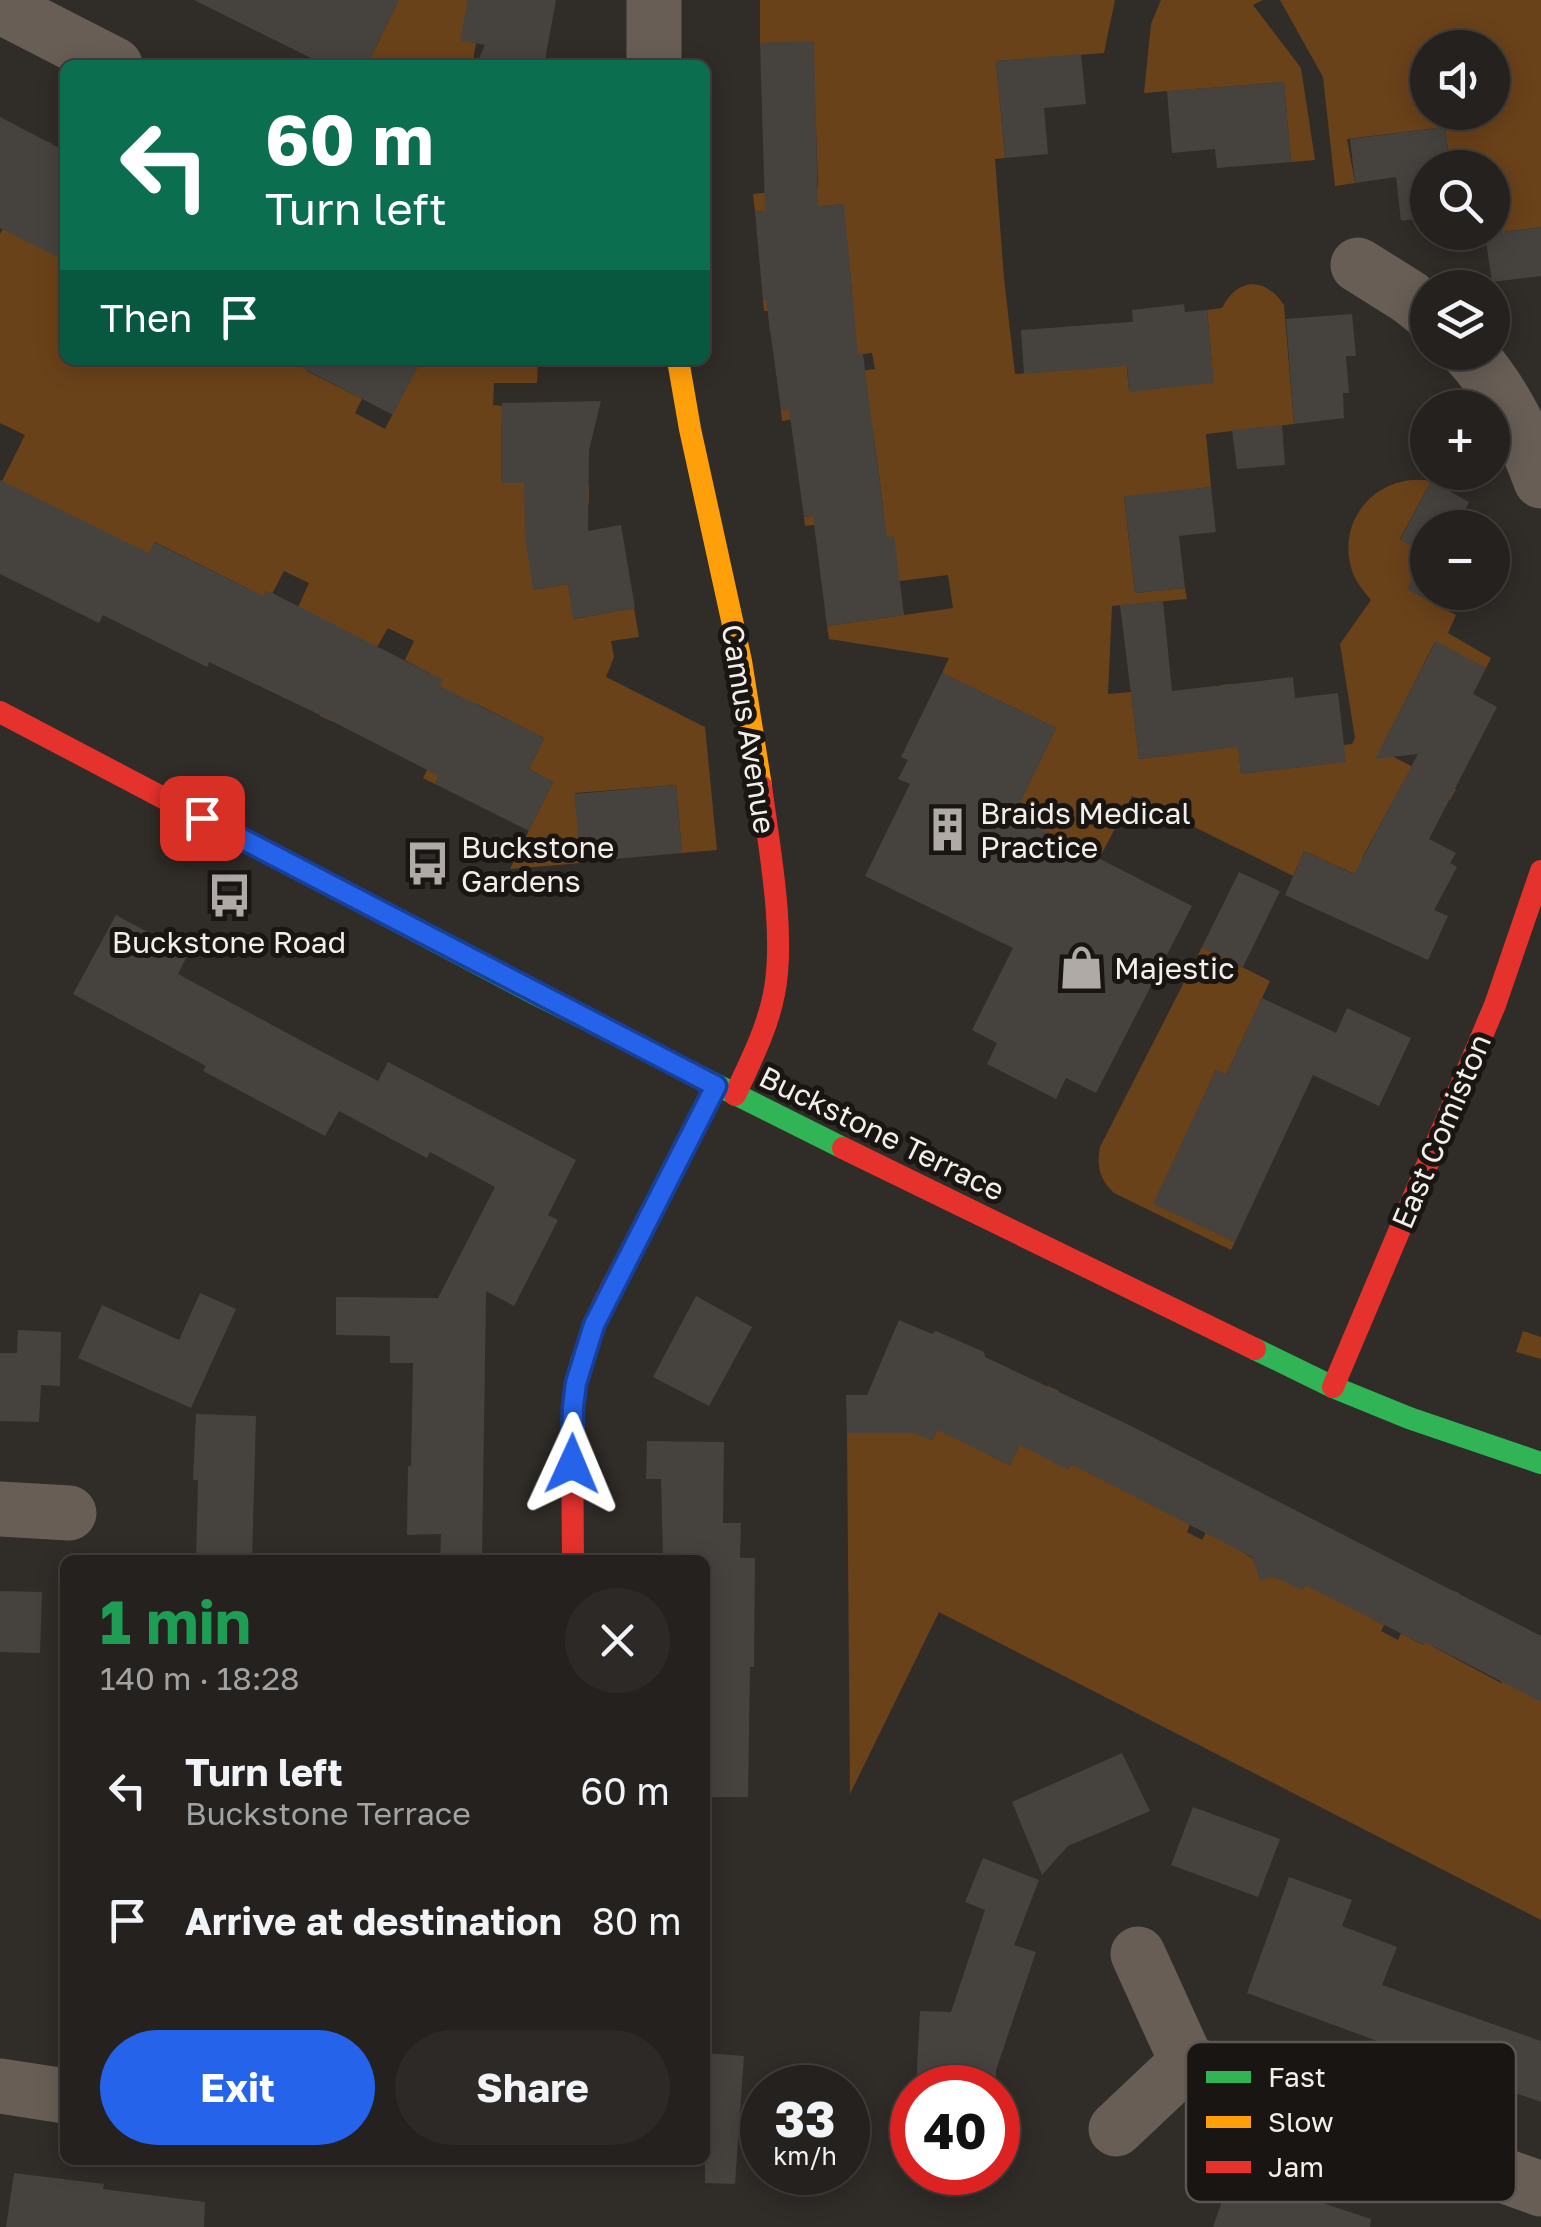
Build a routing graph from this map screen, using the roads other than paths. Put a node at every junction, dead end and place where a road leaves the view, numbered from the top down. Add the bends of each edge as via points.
1 (654, 0) edge
2 (0, 6) edge
3 (105, 60) edge
4 (654, 60) edge
5 (1358, 265) dead end
6 (1410, 297) edge
7 (679, 365) edge
8 (1482, 370) edge
9 (1541, 481) edge
10 (0, 712) edge
11 (1541, 872) edge
12 (726, 1090) junction
13 (1333, 1387) junction
14 (1541, 1463) edge
15 (0, 1508) edge
16 (69, 1512) dead end
17 (573, 1555) edge
18 (1138, 1954) dead end
19 (1186, 2062) joint
20 (0, 2086) edge
21 (60, 2095) edge
22 (1116, 2129) dead end
23 (1516, 2179) edge
24 (1541, 2188) edge

1 - 4 street
2 - 3 street
5 - 6 street
7 - 12 street, Camus Avenue via 750,711 778,948 767,1024
8 - 9 street via 1521,431
10 - 12 street, Buckstone Terrace
11 - 13 street, East Comiston via 1494,1004
12 - 13 street, Buckstone Terrace
12 - 17 street via 603,1304 581,1362 573,1407
13 - 14 street, Buckstone Terrace
15 - 16 street
18 - 19 street
19 - 22 street
20 - 21 street
23 - 24 street

